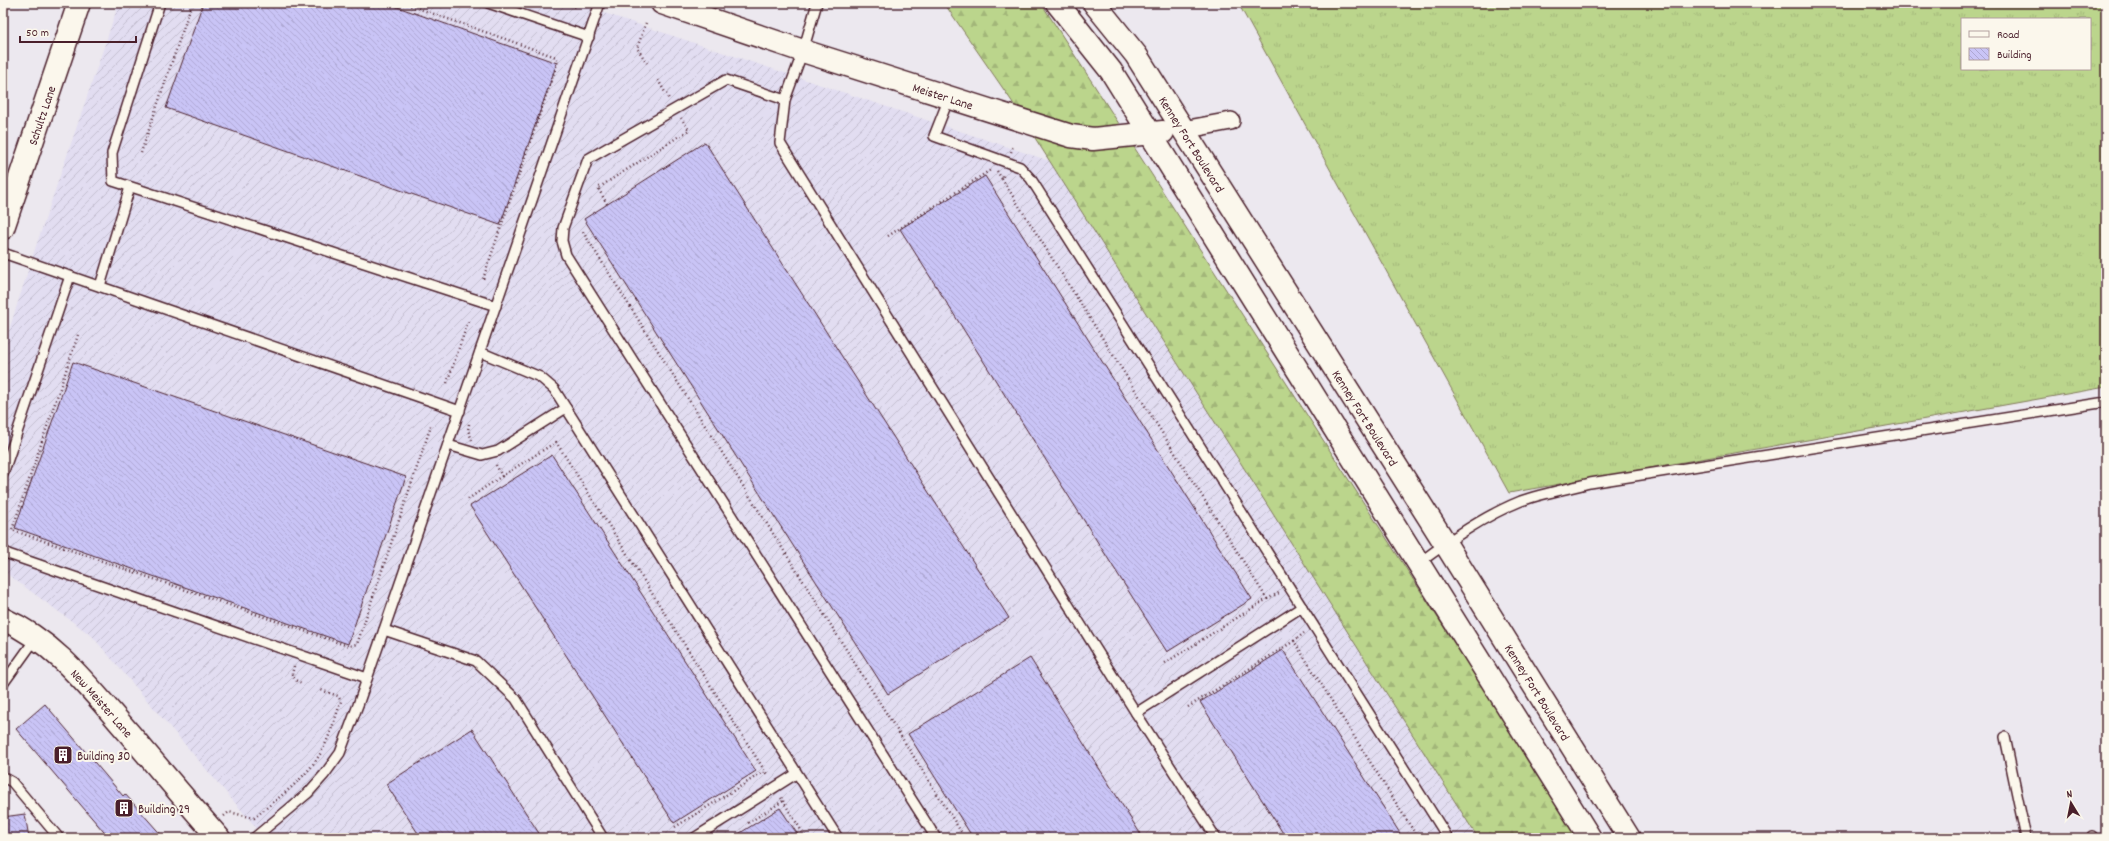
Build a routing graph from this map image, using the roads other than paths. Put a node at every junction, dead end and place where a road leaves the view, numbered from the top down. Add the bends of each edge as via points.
1 (80, 3) edge
2 (160, 3) edge
3 (488, 3) edge
4 (600, 3) edge
5 (662, 3) edge
6 (817, 3) edge
7 (1057, 3) edge
8 (1094, 3) edge
9 (589, 37) junction
10 (803, 51) junction
11 (949, 98) junction
12 (785, 100) junction
13 (1231, 121) dead end
14 (1183, 130) junction
15 (1151, 134) junction
16 (130, 187) junction
17 (3, 228) edge
18 (3, 253) edge
19 (70, 276) junction
20 (100, 286) junction
21 (496, 306) junction
22 (480, 352) junction
23 (2106, 402) edge
24 (566, 408) junction
25 (460, 411) junction
26 (448, 445) junction
27 (3, 474) edge
28 (1445, 543) junction
29 (3, 550) edge
30 (1419, 563) junction
31 (1302, 607) junction
32 (3, 619) edge
33 (384, 630) junction
34 (36, 638) junction
35 (368, 678) junction
36 (3, 684) edge
37 (1136, 713) junction
38 (2005, 737) dead end
39 (796, 774) junction
40 (3, 777) edge
41 (59, 838) edge
42 (219, 838) edge
43 (254, 838) edge
44 (603, 838) edge
45 (694, 838) edge
46 (838, 838) edge
47 (936, 838) edge
48 (1216, 838) edge
49 (1448, 838) edge
50 (1590, 838) edge
51 (1629, 838) edge
52 (2026, 838) edge

1 - 17 street, Schultz Lane
2 - 16 lane via 112,153 113,181
3 - 9 lane
4 - 9 lane
5 - 10 street, Meister Lane
6 - 10 lane
7 - 15 street via 1112,71
8 - 14 street, Kenney Fort Boulevard via 1136,55
9 - 21 lane
10 - 11 street, Meister Lane
10 - 12 lane
11 - 15 street, Meister Lane via 1071,136 1094,139
11 - 31 lane via 934,136 1020,167 1031,179
12 - 37 lane via 780,143
12 - 47 lane via 726,80 588,158 562,228 562,240 570,262
13 - 14 street, Meister Lane
14 - 15 street, Meister Lane
14 - 28 street, Kenney Fort Boulevard
15 - 30 street
16 - 20 lane
16 - 21 lane
18 - 19 lane
19 - 20 lane
19 - 27 lane
20 - 25 lane
21 - 22 lane
22 - 24 lane via 540,377 554,389
22 - 25 lane
23 - 28 lane via 1590,483 1522,501 1489,516
24 - 26 lane via 498,451 482,456
24 - 39 lane
25 - 26 lane
26 - 33 lane
28 - 30 lane
28 - 51 street, Kenney Fort Boulevard
29 - 35 lane via 8,554
30 - 50 street
31 - 37 lane
31 - 49 lane
32 - 34 street, New Meister Lane
33 - 35 lane
33 - 44 lane via 476,661 516,699
34 - 36 lane
34 - 42 street, New Meister Lane via 55,652 99,699
35 - 43 lane via 340,753 308,793
37 - 48 lane
38 - 52 lane
39 - 45 lane
39 - 46 lane
40 - 41 lane via 12,782

